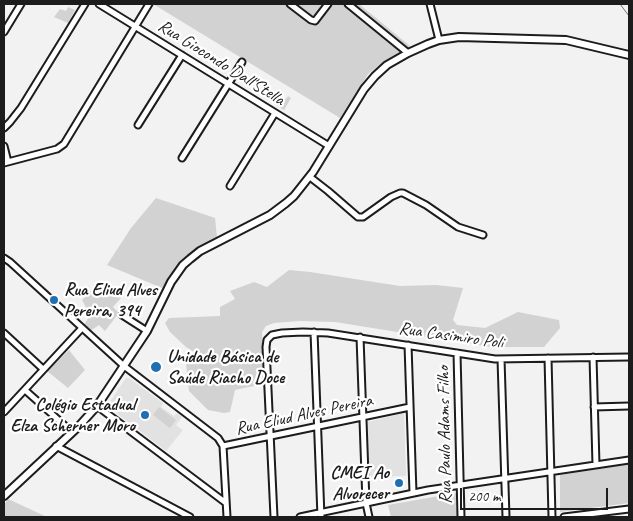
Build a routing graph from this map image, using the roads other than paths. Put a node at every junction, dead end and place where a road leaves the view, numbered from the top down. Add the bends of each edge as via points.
1 (21, 4) edge
2 (85, 4) edge
3 (99, 4) edge
4 (149, 4) edge
5 (290, 4) edge
6 (328, 4) edge
7 (348, 4) edge
8 (430, 4) edge
9 (136, 27) junction
10 (4, 32) edge
11 (439, 40) junction
12 (408, 53) junction
13 (182, 55) junction
14 (629, 55) edge
15 (242, 62) dead end
16 (228, 84) junction
17 (275, 113) junction
18 (138, 125) dead end
19 (4, 128) edge
20 (4, 146) edge
21 (329, 146) junction
22 (182, 158) dead end
23 (6, 162) edge
24 (310, 177) junction
25 (230, 186) dead end
26 (484, 236) dead end
27 (4, 258) edge
28 (122, 315) dead end
29 (82, 328) junction
30 (147, 331) junction
31 (314, 332) junction
32 (4, 333) edge
33 (360, 337) junction
34 (408, 345) junction
35 (457, 353) junction
36 (629, 356) edge
37 (593, 357) junction
38 (548, 358) junction
39 (502, 359) junction
40 (124, 366) junction
41 (43, 369) junction
42 (25, 390) junction
43 (97, 406) junction
44 (629, 406) edge
45 (410, 407) junction
46 (594, 407) junction
47 (4, 410) edge
48 (363, 417) junction
49 (317, 426) junction
50 (72, 432) junction
51 (270, 436) junction
52 (56, 446) junction
53 (223, 446) junction
54 (629, 460) edge
55 (596, 465) junction
56 (551, 472) junction
57 (505, 478) junction
58 (460, 485) junction
59 (5, 492) edge
60 (412, 493) junction
61 (226, 503) junction
62 (366, 503) junction
63 (629, 509) edge
64 (321, 515) edge
65 (598, 515) edge
66 (190, 517) edge
67 (227, 517) edge
68 (274, 517) edge
69 (300, 517) edge
70 (369, 517) edge
71 (461, 517) edge
72 (506, 517) edge
73 (552, 517) edge
74 (564, 517) edge

1 - 10 street
2 - 19 street via 21,108
3 - 9 street, Rua Giocondo Dall'Stella
4 - 9 street
5 - 6 street via 315,21
7 - 12 street
8 - 11 street
9 - 13 street, Rua Giocondo Dall'Stella
9 - 23 street via 60,147
11 - 12 main road
11 - 14 main road via 469,37 561,40
12 - 21 main road via 387,65 369,82
13 - 16 street, Rua Giocondo Dall'Stella
13 - 18 street
15 - 16 street
16 - 17 street, Rua Giocondo Dall'Stella
16 - 22 street
17 - 21 street, Rua Giocondo Dall'Stella
17 - 25 street
20 - 23 street
21 - 24 main road
24 - 26 street via 358,217 364,217 391,197 403,193 458,227
24 - 30 main road via 279,209 190,259 175,277
27 - 29 street, Rua Eliud Alves Pereira
28 - 30 street
29 - 40 street, Rua Eliud Alves Pereira
29 - 41 street
30 - 40 main road
31 - 33 street, Rua Casimiro Poli
31 - 49 street
31 - 51 street, Rua Casimiro Poli via 275,334 266,343
32 - 41 street
33 - 34 street, Rua Casimiro Poli
33 - 48 street
34 - 35 street, Rua Casimiro Poli
34 - 45 street
35 - 39 street, Rua Casimiro Poli
35 - 58 street, Rua Paulo Adams Filho
36 - 37 street, Rua Casimiro Poli
37 - 38 street, Rua Casimiro Poli
37 - 46 street
38 - 39 street, Rua Casimiro Poli
38 - 56 street
39 - 57 street
40 - 43 main road
40 - 53 street, Rua Eliud Alves Pereira via 214,434
41 - 42 street
42 - 47 street
42 - 50 street
43 - 50 main road
43 - 61 street
44 - 46 street
45 - 48 street, Rua Eliud Alves Pereira
45 - 60 street
46 - 55 street
48 - 49 street, Rua Eliud Alves Pereira
48 - 62 street
49 - 51 street, Rua Eliud Alves Pereira
49 - 64 street
50 - 52 main road
51 - 53 street, Rua Eliud Alves Pereira
51 - 68 street
52 - 59 main road
52 - 66 street
53 - 61 street
54 - 55 street
55 - 56 street
56 - 57 street
56 - 73 street
57 - 58 street
57 - 72 street
58 - 60 street
58 - 71 street, Rua Paulo Adams Filho
60 - 62 street
61 - 67 street
62 - 64 street
62 - 70 street
63 - 65 street
64 - 69 street
65 - 74 street

